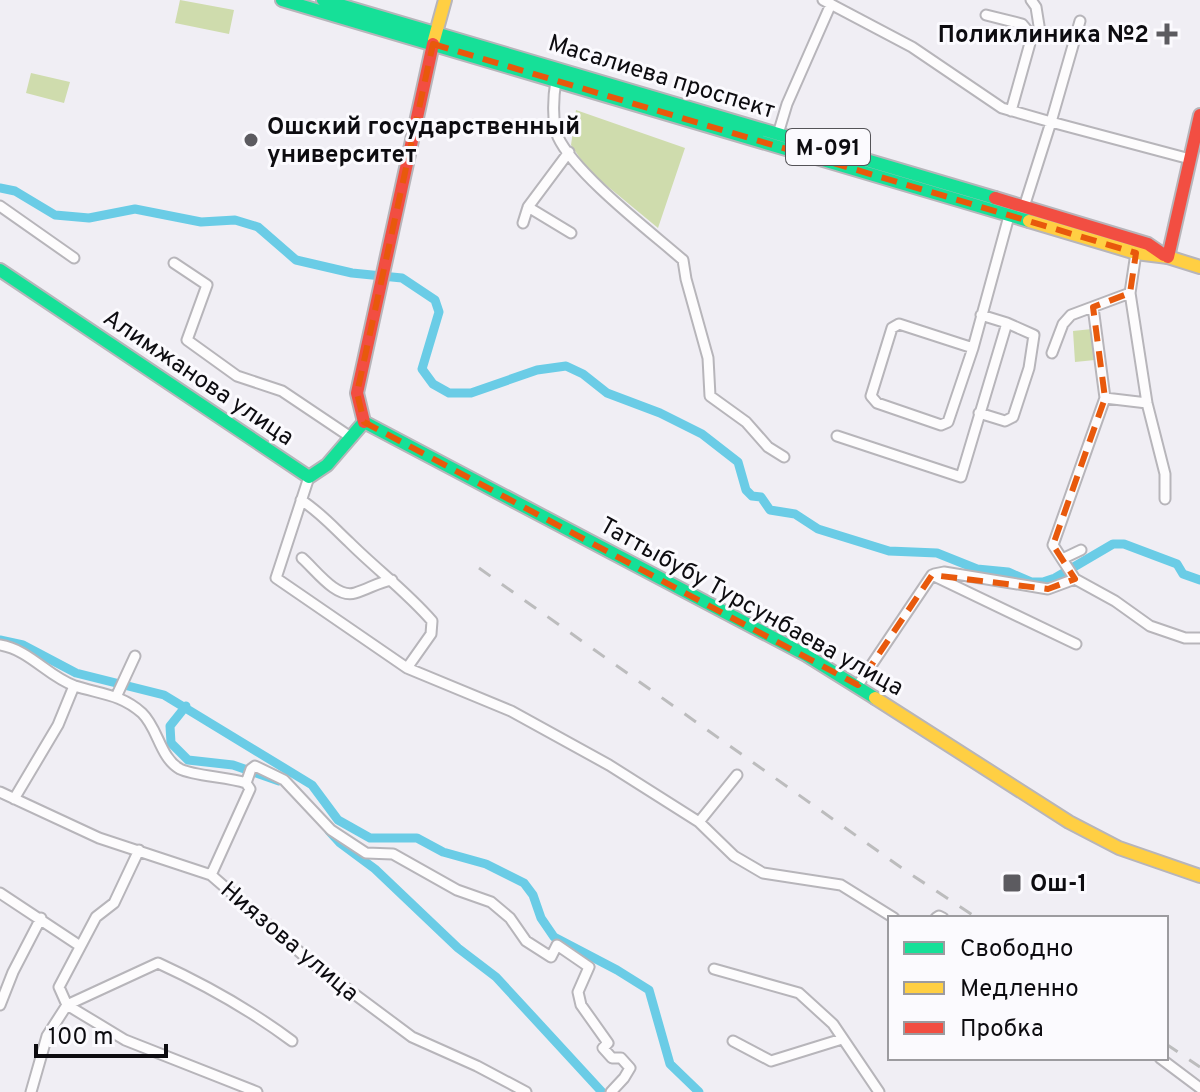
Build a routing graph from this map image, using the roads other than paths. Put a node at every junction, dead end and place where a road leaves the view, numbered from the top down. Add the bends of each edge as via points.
1 (282, 0) edge
2 (323, 0) edge
3 (445, 0) edge
4 (1031, 0) edge
5 (827, 2) edge
6 (844, 5) edge
7 (986, 15) dead end
8 (1080, 21) dead end
9 (1032, 36) junction
10 (435, 37) junction
11 (556, 81) junction
12 (1011, 111) junction
13 (1200, 115) edge
14 (1051, 122) junction
15 (778, 134) junction
16 (569, 152) junction
17 (1190, 159) junction
18 (0, 206) edge
19 (528, 207) junction
20 (1024, 207) junction
21 (1009, 216) junction
22 (523, 223) dead end
23 (571, 233) dead end
24 (1136, 253) junction
25 (1168, 257) junction
26 (74, 258) dead end
27 (174, 263) dead end
28 (1200, 267) edge
29 (0, 270) edge
30 (1130, 293) junction
31 (1093, 307) junction
32 (981, 315) junction
33 (1007, 323) junction
34 (973, 348) junction
35 (1052, 353) dead end
36 (1105, 398) junction
37 (1147, 403) junction
38 (979, 413) junction
39 (364, 422) junction
40 (837, 436) dead end
41 (352, 438) junction
42 (784, 457) dead end
43 (309, 477) junction
44 (1165, 499) dead end
45 (301, 500) junction
46 (1081, 550) dead end
47 (302, 558) dead end
48 (1069, 569) junction
49 (932, 575) junction
50 (392, 580) junction
51 (1200, 638) edge
52 (1076, 644) dead end
53 (0, 645) edge
54 (135, 656) dead end
55 (407, 668) junction
56 (858, 685) junction
57 (74, 686) junction
58 (117, 694) junction
59 (248, 775) junction
60 (737, 775) dead end
61 (0, 792) edge
62 (14, 799) junction
63 (699, 822) junction
64 (139, 850) junction
65 (211, 875) junction
66 (1200, 876) edge
67 (0, 893) edge
68 (891, 916) edge
69 (41, 918) junction
70 (80, 946) junction
71 (714, 969) dead end
72 (0, 1005) edge
73 (67, 1005) junction
74 (842, 1039) junction
75 (292, 1041) dead end
76 (733, 1041) dead end
77 (1163, 1060) edge
78 (1200, 1088) edge
79 (31, 1092) edge
80 (257, 1092) edge
81 (524, 1092) edge
82 (611, 1092) edge
83 (879, 1092) edge

1 - 10 main road, Масалиева проспект / М-091
2 - 10 main road, Масалиева проспект / М-091
3 - 10 main road
4 - 9 street via 1040,32
5 - 6 street
5 - 15 street
6 - 12 street
7 - 9 street via 1022,24
8 - 14 street
9 - 12 street
10 - 11 main road, М-091
10 - 15 main road, Масалиева проспект / М-091
10 - 39 main road via 357,393
11 - 16 street via 557,136
11 - 21 main road, М-091
12 - 14 street
13 - 17 main road
14 - 17 street
14 - 20 street
15 - 20 main road, Масалиева проспект / М-091
16 - 19 street
16 - 42 street via 589,177 683,260 708,358 710,396
17 - 25 main road
18 - 26 street
19 - 22 street
19 - 23 street
20 - 25 main road, Масалиева проспект / М-091 via 1148,244
21 - 24 main road, М-091
21 - 32 street
24 - 25 main road, М-091
24 - 30 street
25 - 28 main road, М-091
27 - 41 street via 207,285 187,340 237,376 282,391
29 - 43 main road, Алимжанова улица
30 - 31 street
30 - 37 street
31 - 35 street via 1071,315
31 - 36 street
32 - 33 street
32 - 34 street
33 - 38 street
33 - 38 street via 1034,335 1029,368 1013,417 1005,421
34 - 34 street via 948,422 941,425 877,403 871,396 892,328 899,324
36 - 37 street
36 - 48 street via 1055,535 1053,545
37 - 44 street via 1165,474
38 - 40 street via 961,477
39 - 41 main road
39 - 56 main road, Таттыбубу Турсунбаева улица
41 - 43 main road
43 - 45 street
45 - 50 street
45 - 55 street via 276,578
46 - 48 street
47 - 50 street via 344,594
48 - 49 street via 1048,589 944,572
48 - 51 street via 1150,626
49 - 52 street
49 - 56 street
50 - 55 street via 432,621 427,641
53 - 57 street via 19,650
54 - 58 street
55 - 63 street via 511,711
56 - 66 main road, Таттыбубу Турсунбаева улица via 1013,788 1110,844
57 - 58 street
57 - 62 street via 58,725
58 - 59 street via 148,719 175,766
59 - 65 street via 250,789
59 - 82 street via 255,766 284,780 331,830 366,853 393,854 457,890 491,902 526,941 551,957 557,945 589,967 578,992 581,1005 608,1043 603,1048 630,1068
60 - 63 street
61 - 62 street, Ниязова улица
62 - 64 street, Ниязова улица
63 - 68 street via 734,856 763,873 841,885
64 - 65 street, Ниязова улица
64 - 70 street via 114,903 96,917
65 - 81 street, Ниязова улица via 310,961 412,1037
67 - 69 street
69 - 70 street
69 - 72 street
70 - 73 street via 59,987
71 - 74 street via 799,993
73 - 75 street via 158,963 252,1012
73 - 79 street via 47,1036
73 - 80 street via 125,1040
74 - 76 street via 771,1061
74 - 83 street
77 - 78 street

